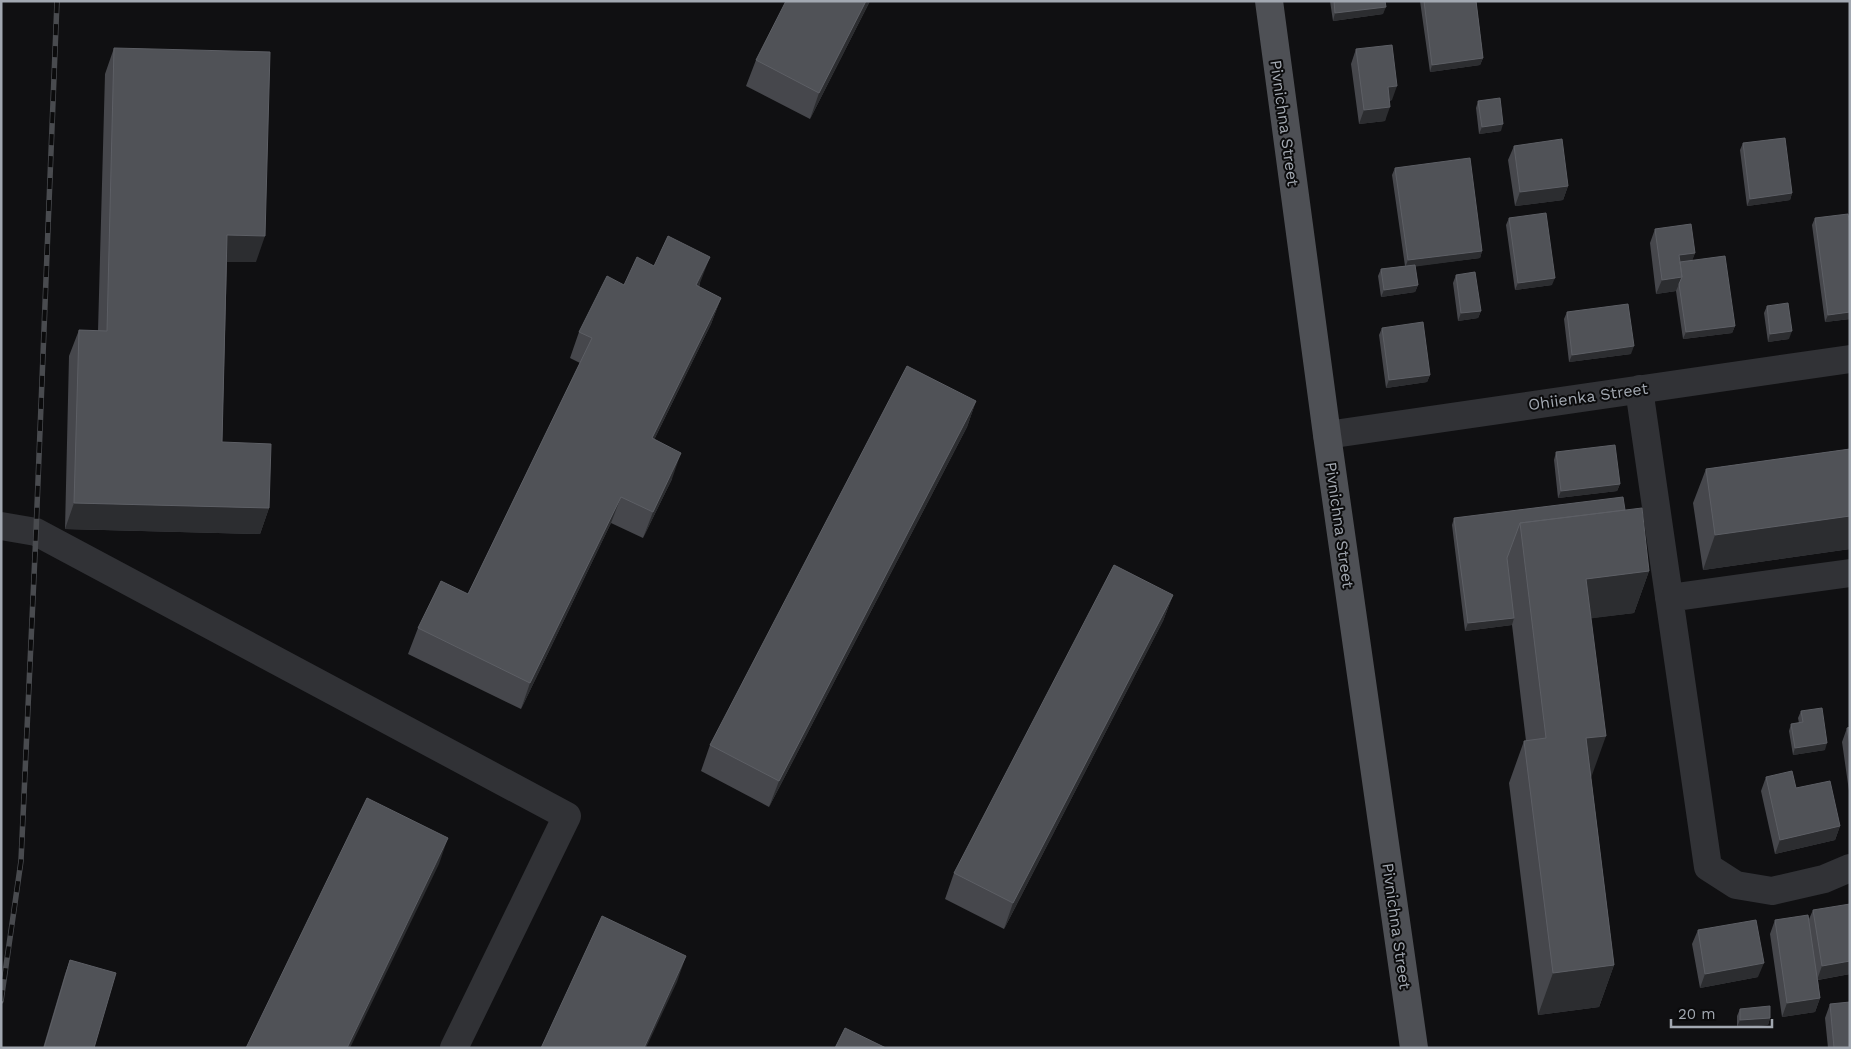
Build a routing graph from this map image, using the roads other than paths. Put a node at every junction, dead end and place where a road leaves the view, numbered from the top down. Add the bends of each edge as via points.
1 (1269, 1) edge
2 (1850, 359) edge
3 (1639, 389) junction
4 (1327, 435) junction
5 (1, 526) edge
6 (1850, 573) edge
7 (1669, 598) junction
8 (1850, 868) edge
9 (454, 1048) edge
10 (1414, 1048) edge

1 - 4 main road, Pivnichna Street
2 - 3 street, Ohiienka Street
3 - 4 street, Ohiienka Street
3 - 7 street
4 - 10 main road, Pivnichna Street
5 - 9 street via 36,532 567,816
6 - 7 street
7 - 8 street via 1708,867 1736,885 1772,891 1824,879

